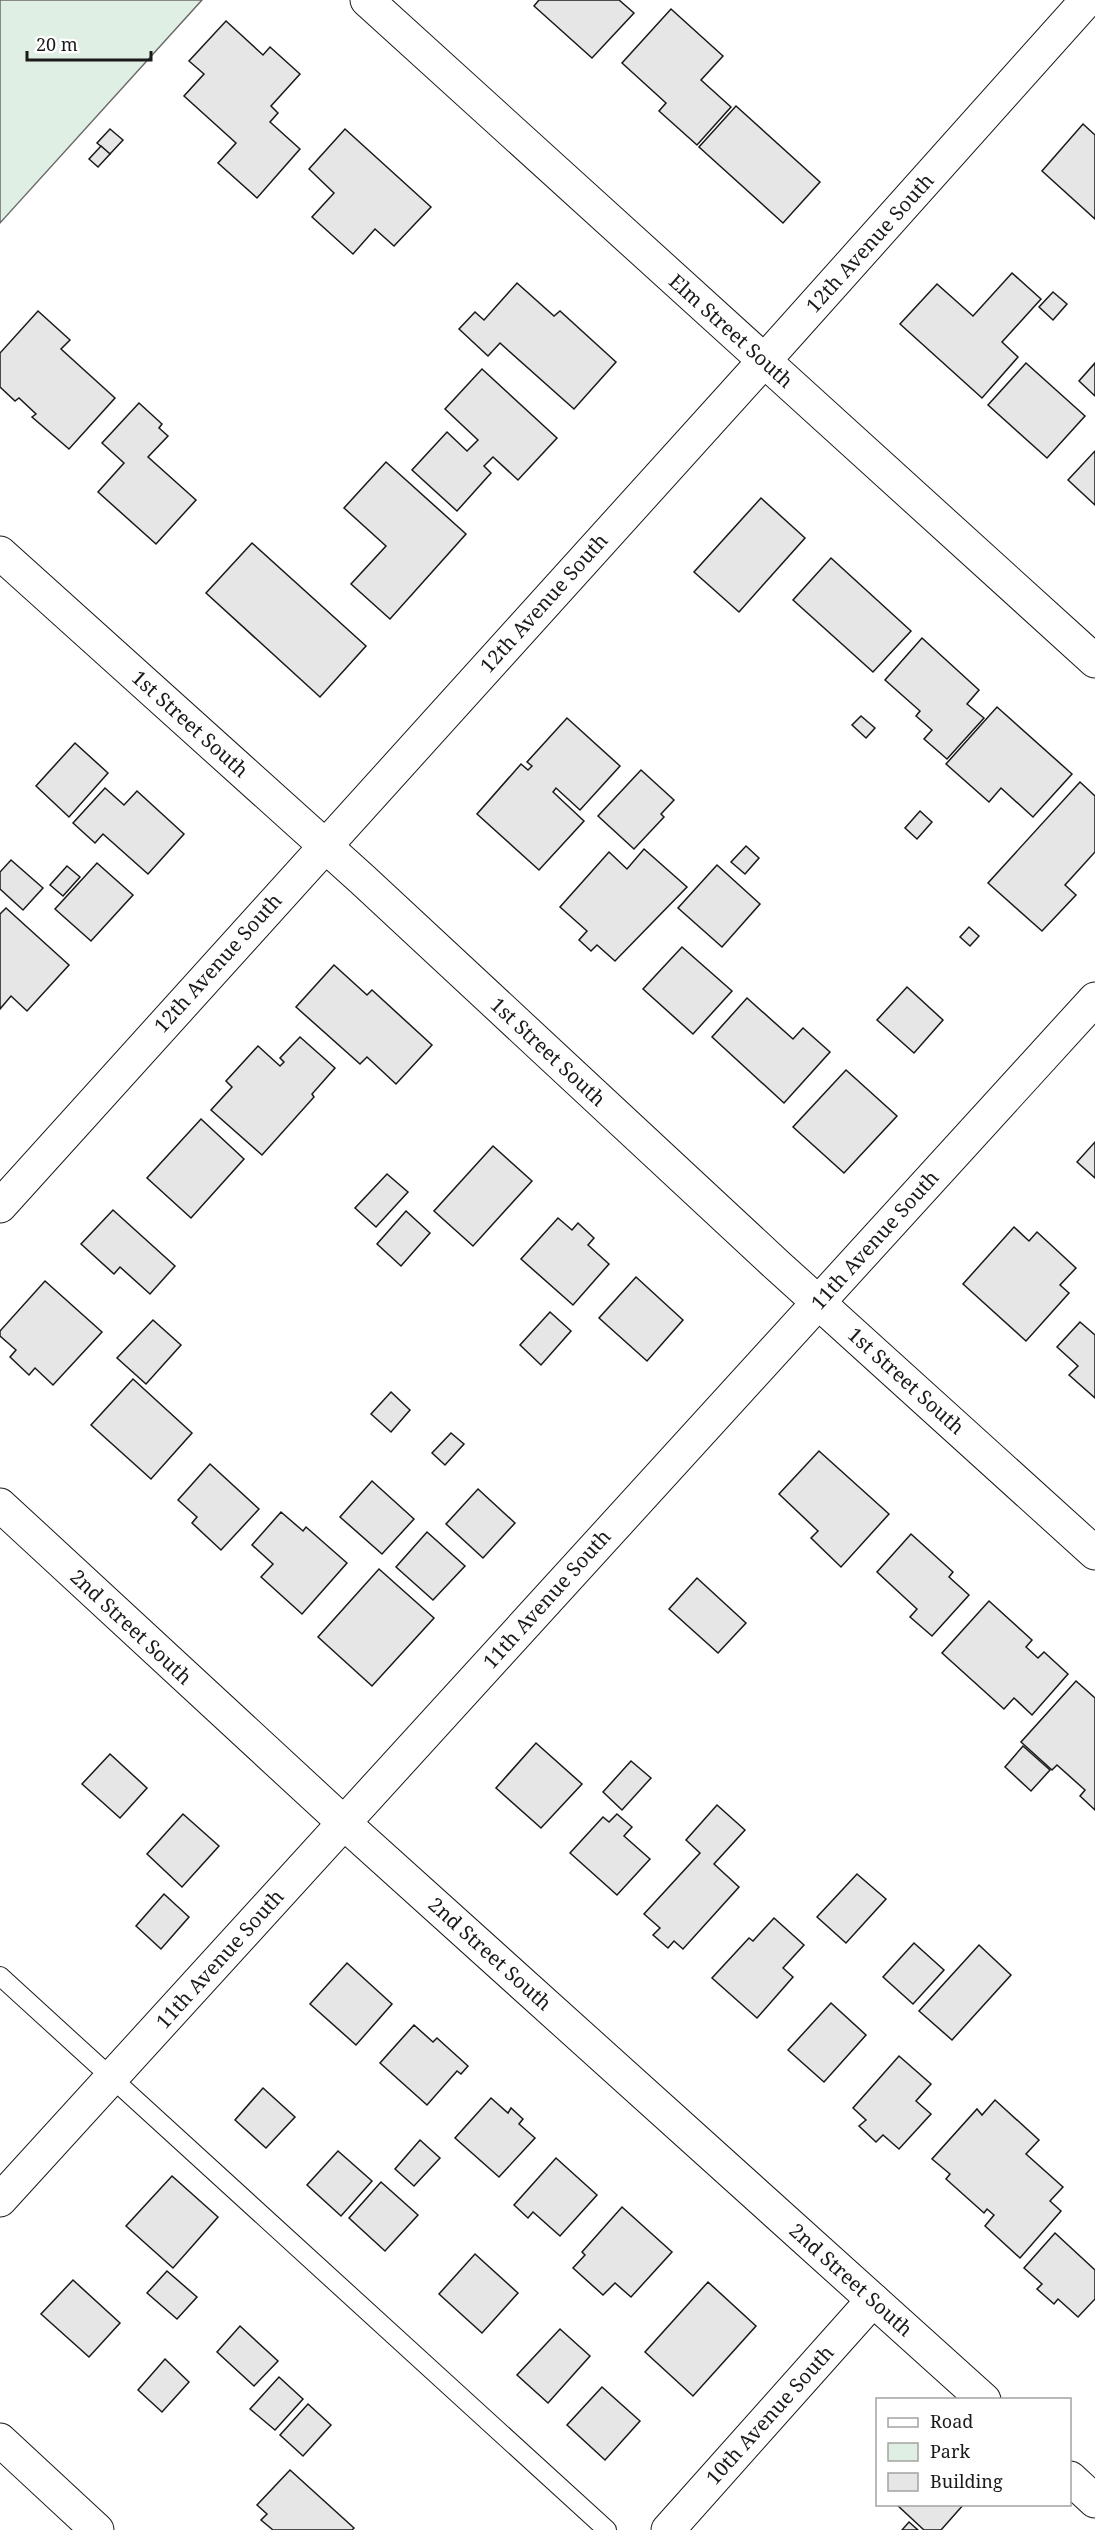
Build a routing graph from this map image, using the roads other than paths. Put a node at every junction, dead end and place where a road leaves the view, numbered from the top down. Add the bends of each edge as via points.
1 (367, 0) edge
2 (1087, 0) edge
3 (764, 361) junction
4 (0, 553) edge
5 (1095, 661) edge
6 (324, 846) junction
7 (1095, 999) edge
8 (0, 1206) edge
9 (818, 1302) junction
10 (0, 1505) edge
11 (1095, 1553) edge
12 (344, 1823) junction
13 (0, 1976) edge
14 (111, 2079) junction
15 (0, 2200) edge
16 (873, 2300) junction
17 (982, 2398) edge
18 (0, 2440) edge
19 (1071, 2479) edge
20 (1095, 2501) edge
21 (97, 2530) edge
22 (607, 2530) edge
23 (668, 2530) edge

1 - 3 street, Elm Street South
2 - 3 street, 12th Avenue South
3 - 5 street, Elm Street South
3 - 6 street, 12th Avenue South
4 - 6 street, 1st Street South
6 - 8 street, 12th Avenue South
6 - 9 street, 1st Street South
7 - 9 street, 11th Avenue South
9 - 11 street, 1st Street South
9 - 12 street, 11th Avenue South
10 - 12 street, 2nd Street South
12 - 14 street, 11th Avenue South
12 - 16 street, 2nd Street South
13 - 14 lane
14 - 15 street, 11th Avenue South
14 - 22 lane
16 - 17 street, 2nd Street South
16 - 23 street, 10th Avenue South
18 - 21 street
19 - 20 street

